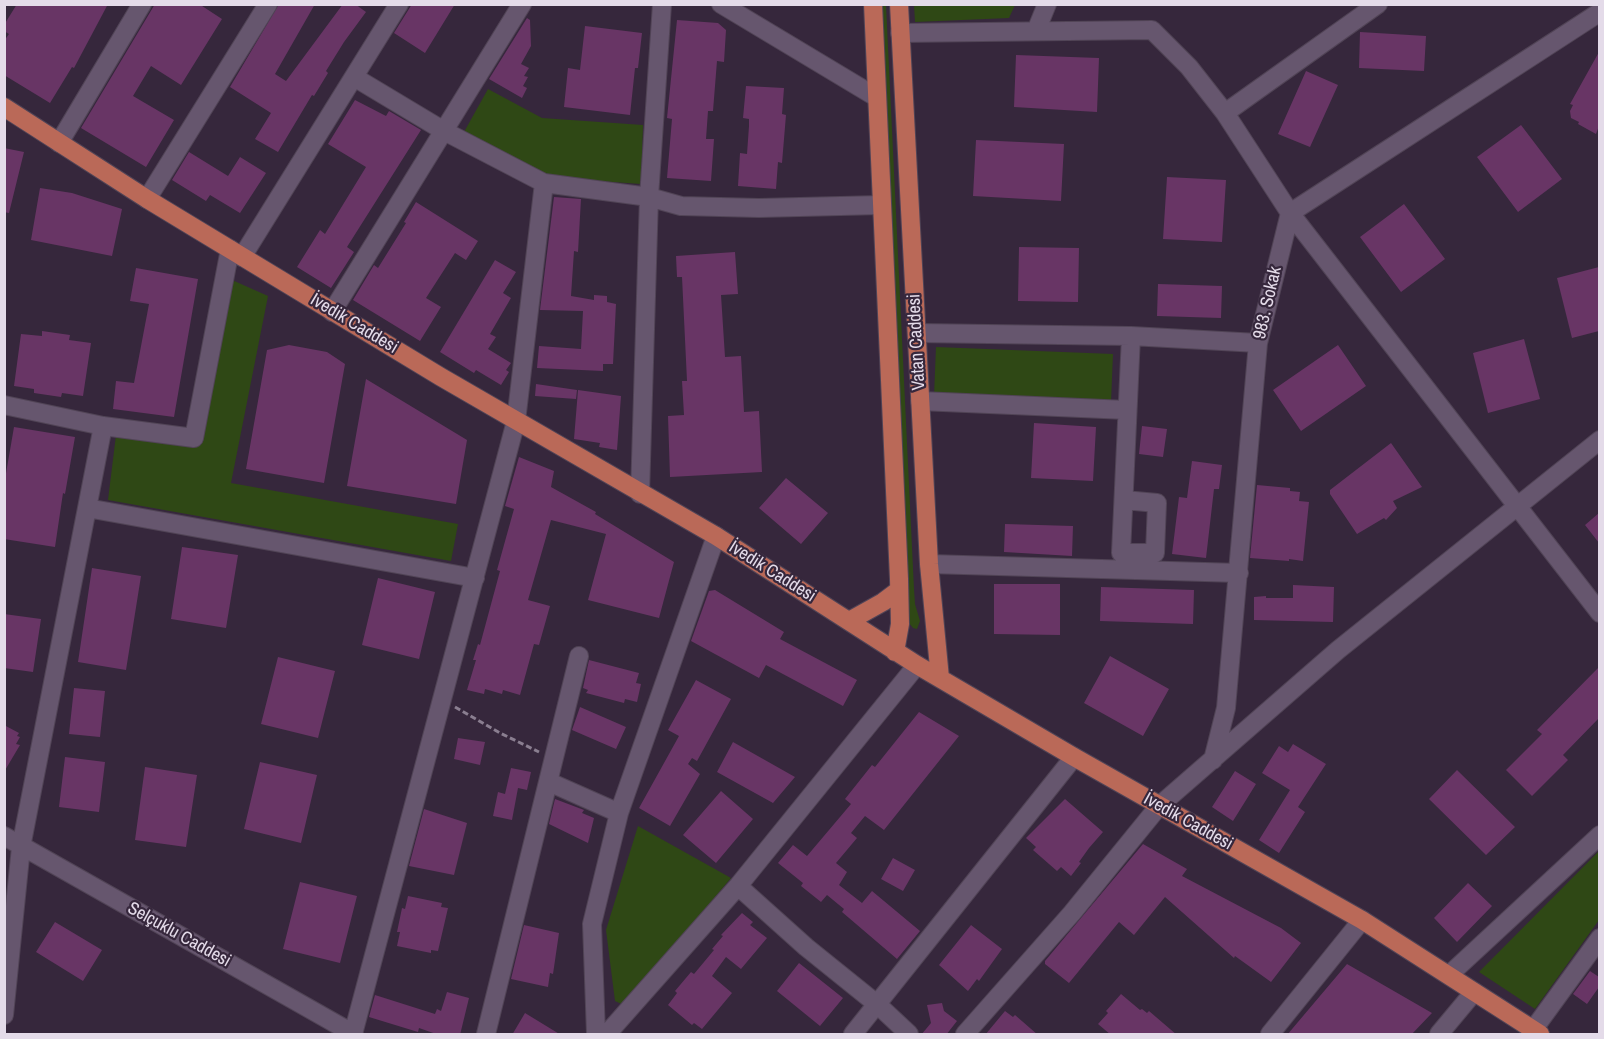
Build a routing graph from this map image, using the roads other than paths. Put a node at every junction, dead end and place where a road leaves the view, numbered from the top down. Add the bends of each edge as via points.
1 (142, 4) edge
2 (268, 4) edge
3 (399, 4) edge
4 (522, 4) edge
5 (662, 4) edge
6 (721, 4) edge
7 (873, 4) edge
8 (899, 4) edge
9 (1047, 4) edge
10 (1378, 4) edge
11 (1599, 12) edge
12 (1036, 31) junction
13 (900, 33) junction
14 (354, 77) junction
15 (876, 97) junction
16 (4, 107) edge
17 (1225, 113) junction
18 (444, 131) junction
19 (59, 143) junction
20 (544, 183) junction
21 (649, 197) junction
22 (147, 200) junction
23 (881, 205) junction
24 (1290, 213) junction
25 (236, 253) junction
26 (332, 312) junction
27 (916, 333) junction
28 (1131, 336) junction
29 (1258, 343) junction
30 (920, 401) junction
31 (4, 405) edge
32 (1127, 410) junction
33 (516, 421) junction
34 (103, 426) junction
35 (1599, 440) edge
36 (640, 494) junction
37 (1124, 500) dead end
38 (87, 508) junction
39 (1516, 508) junction
40 (716, 536) junction
41 (929, 564) junction
42 (1239, 573) junction
43 (475, 578) junction
44 (899, 590) junction
45 (1599, 613) edge
46 (849, 621) junction
47 (895, 652) junction
48 (579, 656) dead end
49 (917, 665) junction
50 (940, 678) junction
51 (1074, 757) junction
52 (1213, 760) junction
53 (549, 782) junction
54 (1159, 806) junction
55 (619, 813) junction
56 (1599, 835) edge
57 (4, 836) edge
58 (21, 847) junction
59 (738, 886) junction
60 (1362, 920) junction
61 (1599, 938) edge
62 (1449, 975) junction
63 (1474, 992) junction
64 (878, 1005) junction
65 (4, 1015) edge
66 (1537, 1032) edge
67 (354, 1034) edge
68 (486, 1035) edge
69 (596, 1035) edge
70 (607, 1035) edge
71 (853, 1035) edge
72 (909, 1035) edge
73 (965, 1035) edge
74 (1270, 1035) edge
75 (1439, 1035) edge

1 - 19 street
2 - 22 street
3 - 14 street
4 - 18 street
5 - 21 street
6 - 15 street
7 - 15 main road, Vatan Caddesi
8 - 13 main road, Vatan Caddesi
9 - 12 street
10 - 17 street
11 - 24 street
12 - 13 street
12 - 17 street via 1152,30 1189,67
13 - 27 main road, Vatan Caddesi
14 - 18 street
14 - 25 street
15 - 23 main road, Vatan Caddesi
16 - 19 main road, İvedik Caddesi
17 - 24 street
18 - 20 street
18 - 26 street
19 - 22 main road, İvedik Caddesi
20 - 21 street
20 - 33 street
21 - 23 street via 681,206
21 - 36 street
22 - 25 main road, İvedik Caddesi
23 - 44 main road, Vatan Caddesi
24 - 29 street, 983. Sokak
24 - 39 street
25 - 26 main road, İvedik Caddesi
25 - 34 street via 194,438
26 - 33 main road, İvedik Caddesi
27 - 28 street
27 - 30 main road, Vatan Caddesi
28 - 29 street
28 - 32 street
29 - 42 street, 983. Sokak
30 - 32 street
30 - 41 main road, Vatan Caddesi
31 - 34 street
32 - 37 street
33 - 36 main road, İvedik Caddesi
33 - 43 street
34 - 38 street
35 - 39 street
36 - 40 main road, İvedik Caddesi
38 - 43 street
38 - 58 street
39 - 45 street
39 - 52 street via 1338,650
40 - 46 main road, İvedik Caddesi
40 - 55 street
41 - 42 street
41 - 50 main road, Vatan Caddesi
42 - 52 street, 983. Sokak via 1226,708
43 - 67 street
44 - 46 main road
44 - 47 main road, Vatan Caddesi via 900,624
46 - 47 main road, İvedik Caddesi
47 - 49 main road, İvedik Caddesi
48 - 53 street
49 - 50 main road, İvedik Caddesi
49 - 59 street
50 - 51 main road, İvedik Caddesi
51 - 54 main road, İvedik Caddesi
51 - 64 street
52 - 54 street
53 - 55 street
53 - 68 street
54 - 60 main road, İvedik Caddesi
54 - 73 street
55 - 69 street via 592,924
56 - 62 street
57 - 58 street, Selçuklu Caddesi
58 - 65 street
58 - 67 street, Selçuklu Caddesi
59 - 64 street
59 - 70 street
60 - 62 main road, İvedik Caddesi
60 - 74 street
61 - 66 street
62 - 63 main road, İvedik Caddesi
63 - 66 main road, İvedik Caddesi
63 - 75 street
64 - 71 street
64 - 72 street

